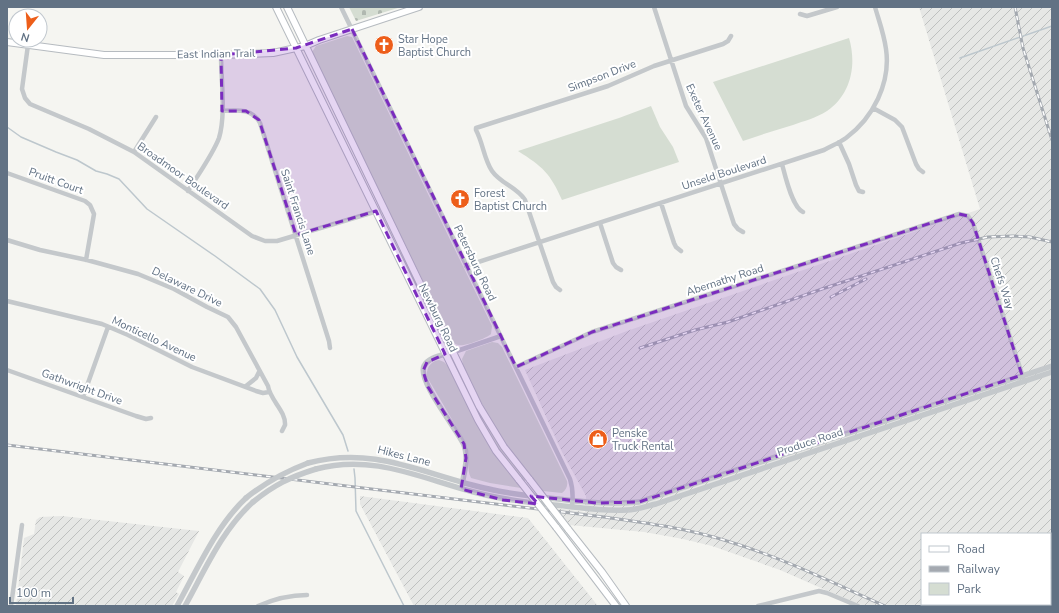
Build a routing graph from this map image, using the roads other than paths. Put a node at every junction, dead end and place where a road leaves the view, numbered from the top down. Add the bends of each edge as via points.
1 (276, 7) edge
2 (287, 7) edge
3 (341, 7) edge
4 (420, 7) edge
5 (654, 7) edge
6 (837, 7) edge
7 (875, 7) edge
8 (800, 14) dead end
9 (352, 29) junction
10 (731, 36) dead end
11 (305, 46) junction
12 (28, 48) edge
13 (48, 48) edge
14 (296, 48) junction
15 (221, 55) junction
16 (671, 60) junction
17 (874, 108) junction
18 (222, 111) junction
19 (156, 117) dead end
20 (839, 142) junction
21 (134, 152) junction
22 (782, 164) junction
23 (923, 172) dead end
24 (7, 173) edge
25 (721, 183) junction
26 (188, 191) junction
27 (863, 192) dead end
28 (661, 203) junction
29 (384, 209) junction
30 (376, 211) junction
31 (802, 212) dead end
32 (943, 218) joint
33 (600, 223) junction
34 (743, 232) dead end
35 (296, 235) junction
36 (7, 240) edge
37 (539, 242) junction
38 (681, 251) dead end
39 (86, 260) junction
40 (466, 266) junction
41 (621, 270) dead end
42 (560, 290) dead end
43 (7, 301) edge
44 (108, 327) junction
45 (501, 336) junction
46 (330, 348) dead end
47 (454, 352) junction
48 (445, 354) junction
49 (1052, 366) edge
50 (516, 367) junction
51 (7, 370) edge
52 (259, 372) junction
53 (1052, 372) edge
54 (1022, 375) junction
55 (1025, 382) junction
56 (246, 386) junction
57 (269, 392) junction
58 (83, 397) junction
59 (151, 418) dead end
60 (282, 431) dead end
61 (462, 482) junction
62 (461, 489) junction
63 (573, 501) junction
64 (572, 507) junction
65 (22, 526) dead end
66 (307, 595) dead end
67 (849, 602) junction
68 (11, 606) edge
69 (177, 606) edge
70 (185, 606) edge
71 (258, 606) edge
72 (616, 606) edge
73 (626, 606) edge
74 (758, 606) edge
75 (844, 606) edge
76 (858, 606) edge

1 - 14 main road, Newburg Road
2 - 11 main road, Newburg Road
3 - 9 street, Petersburg Road
4 - 9 main road, East Indian Trail
5 - 16 street, Exeter Avenue
6 - 8 street via 807,16
7 - 17 street, Unseld Boulevard via 884,35 887,66
9 - 11 main road, East Indian Trail
9 - 40 street, Petersburg Road
10 - 16 street, Simpson Drive via 723,44
11 - 14 main road, East Indian Trail
11 - 29 main road, Newburg Road
12 - 21 street, Broadmoor Boulevard via 22,89 30,104 89,129
13 - 15 main road, East Indian Trail via 104,55
14 - 15 main road, East Indian Trail via 273,53
14 - 30 main road, Newburg Road
15 - 18 street
16 - 25 street, Exeter Avenue via 686,106 706,138
16 - 37 street, Simpson Drive via 608,86 476,128 492,171 517,190 525,200
17 - 20 street, Unseld Boulevard via 856,130
17 - 23 street via 902,127 916,164
18 - 26 street via 217,142
18 - 35 street, Saint Francis Lane via 246,111 259,120
19 - 21 street
20 - 22 street, Unseld Boulevard via 824,150
20 - 27 street via 856,185 859,191
21 - 26 street, Broadmoor Boulevard
22 - 25 street, Unseld Boulevard
22 - 31 street via 795,205
24 - 39 street, Pruitt Court via 90,204 94,214
25 - 28 street, Unseld Boulevard
25 - 34 street, Exeter Avenue via 734,224
26 - 35 street, Broadmoor Boulevard via 260,240 276,241
28 - 33 street, Unseld Boulevard
28 - 38 street via 674,243
29 - 30 street, Broadmoor Boulevard
29 - 47 main road, Newburg Road
30 - 35 street, Broadmoor Boulevard
30 - 48 main road, Newburg Road
32 - 50 street, Abernathy Road via 592,332
32 - 54 street, Chefs Way via 962,214 972,220
33 - 37 street, Unseld Boulevard
33 - 41 street via 613,262
35 - 46 street, Saint Francis Lane
36 - 39 street, Delaware Drive
37 - 40 street, Unseld Boulevard
37 - 42 street via 553,282
39 - 52 street, Delaware Drive via 158,281 228,317 236,327
40 - 45 street, Petersburg Road
43 - 44 street, Monticello Avenue
44 - 56 street, Monticello Avenue via 192,367
44 - 58 street
45 - 47 street
45 - 50 street, Petersburg Road
47 - 73 main road, Newburg Road, bridge via 479,406 504,447
48 - 61 street via 427,362 423,371 428,387 464,444 466,458
48 - 72 main road, Newburg Road, bridge via 496,451
49 - 54 street, Produce Road
50 - 63 street, Petersburg Road via 570,479
51 - 58 street, Gathwright Drive
52 - 56 street
52 - 57 street, Delaware Drive
53 - 55 street, Produce Road
54 - 55 street, Chefs Way
54 - 63 street, Produce Road via 650,499 618,504
55 - 64 street, Produce Road via 656,504 627,510
56 - 57 street, Monticello Avenue via 263,393
57 - 60 street, Delaware Drive via 285,420
58 - 59 street, Gathwright Drive via 142,419
61 - 62 street
61 - 63 street, Hikes Lane via 506,492
61 - 69 street, Hikes Lane, bridge via 397,463 356,457 308,463 279,475 246,498 234,511 217,534
62 - 64 street, Hikes Lane via 503,500
62 - 70 street, Hikes Lane, bridge via 374,465 334,465 297,475 280,483 253,502 239,516 224,536
63 - 64 street, Petersburg Road
65 - 68 street
66 - 71 street via 284,596
67 - 74 street via 819,591
67 - 75 street
67 - 76 street

